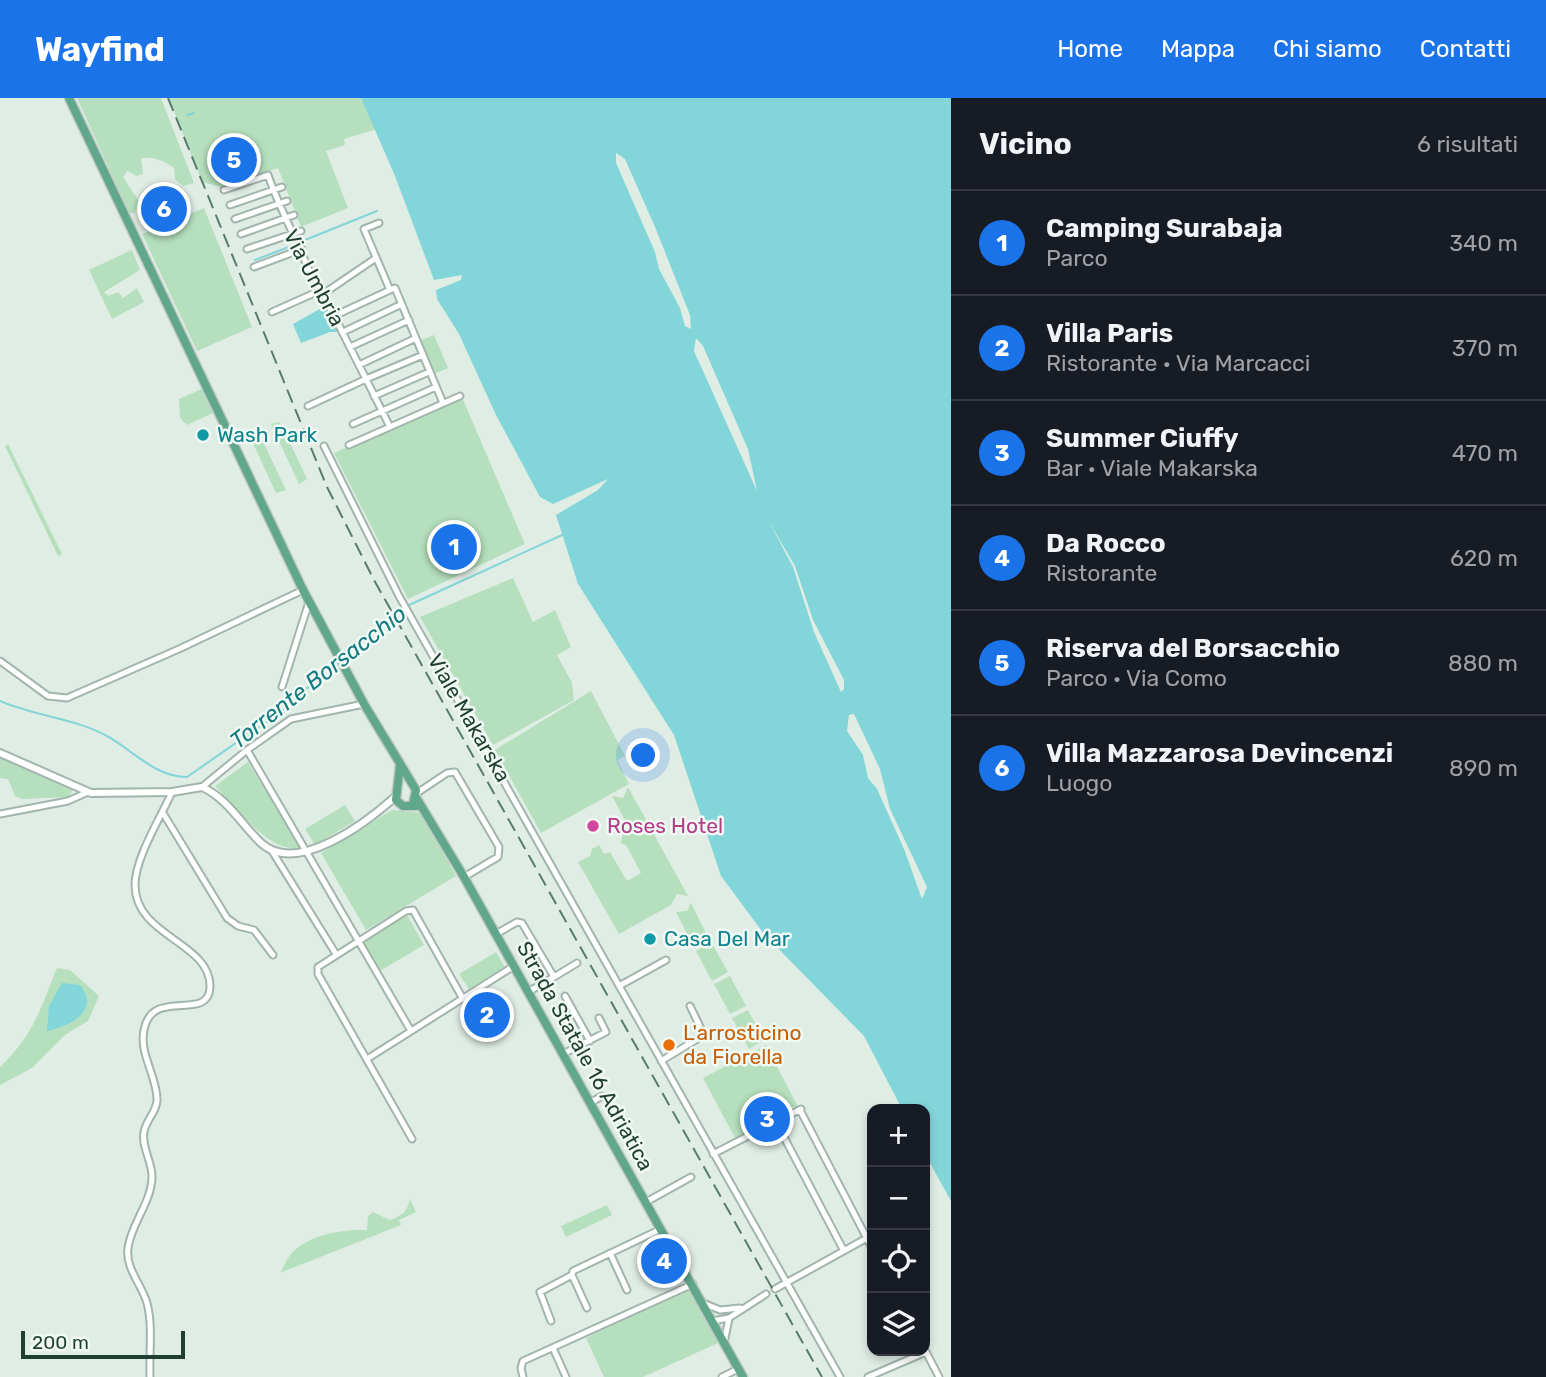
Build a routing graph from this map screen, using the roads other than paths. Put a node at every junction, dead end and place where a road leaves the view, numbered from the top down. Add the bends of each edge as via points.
1 (69, 98) edge
2 (282, 187) dead end
3 (224, 190) dead end
4 (273, 190) junction
5 (288, 201) dead end
6 (278, 204) junction
7 (230, 205) dead end
8 (293, 215) dead end
9 (235, 219) dead end
10 (284, 219) junction
11 (379, 223) dead end
12 (300, 230) dead end
13 (241, 234) dead end
14 (290, 234) junction
15 (247, 249) dead end
16 (302, 249) junction
17 (376, 258) junction
18 (254, 267) dead end
19 (390, 290) junction
20 (321, 292) junction
21 (402, 304) junction
22 (272, 312) dead end
23 (334, 316) junction
24 (409, 320) junction
25 (343, 332) junction
26 (416, 338) junction
27 (350, 347) junction
28 (422, 355) junction
29 (359, 365) junction
30 (429, 372) junction
31 (366, 379) junction
32 (436, 387) junction
33 (374, 396) junction
34 (460, 396) dead end
35 (443, 403) junction
36 (308, 407) dead end
37 (382, 411) junction
38 (353, 424) dead end
39 (390, 426) junction
40 (349, 445) dead end
41 (324, 446) dead end
42 (303, 590) junction
43 (309, 603) junction
44 (0, 661) edge
45 (282, 687) dead end
46 (364, 704) junction
47 (247, 750) junction
48 (0, 753) edge
49 (400, 765) junction
50 (398, 786) junction
51 (202, 787) junction
52 (88, 792) junction
53 (173, 792) junction
54 (414, 793) junction
55 (398, 801) junction
56 (163, 813) junction
57 (0, 814) edge
58 (272, 851) junction
59 (307, 853) junction
60 (464, 877) junction
61 (496, 934) junction
62 (359, 940) junction
63 (336, 954) junction
64 (272, 955) dead end
65 (666, 960) dead end
66 (577, 963) dead end
67 (514, 966) junction
68 (554, 977) junction
69 (619, 986) junction
70 (528, 992) junction
71 (565, 996) dead end
72 (463, 999) junction
73 (690, 1006) dead end
74 (599, 1018) dead end
75 (411, 1031) junction
76 (590, 1041) junction
77 (563, 1055) junction
78 (367, 1059) junction
79 (661, 1061) junction
80 (601, 1096) dead end
81 (590, 1103) junction
82 (776, 1122) junction
83 (412, 1139) dead end
84 (713, 1154) junction
85 (691, 1177) dead end
86 (646, 1202) junction
87 (661, 1229) junction
88 (867, 1238) joint
89 (844, 1251) junction
90 (610, 1253) junction
91 (572, 1274) junction
92 (786, 1283) junction
93 (693, 1284) junction
94 (775, 1289) dead end
95 (627, 1290) dead end
96 (766, 1294) dead end
97 (701, 1301) junction
98 (587, 1308) dead end
99 (740, 1308) junction
100 (725, 1311) junction
101 (729, 1318) junction
102 (551, 1321) dead end
103 (712, 1321) junction
104 (724, 1343) junction
105 (553, 1348) junction
106 (914, 1356) edge
107 (928, 1356) edge
108 (741, 1373) edge
109 (150, 1377) edge
110 (523, 1377) edge
111 (566, 1377) edge
112 (722, 1377) edge
113 (840, 1377) edge
114 (868, 1377) edge
115 (939, 1377) edge

1 - 42 main road, Strada Statale 16 Adriatica
2 - 4 street
3 - 4 street, Via Umbria via 268,175
4 - 6 street, Via Umbria
4 - 7 street
5 - 6 street
6 - 9 street
6 - 10 street, Via Umbria
8 - 10 street
10 - 13 street
10 - 14 street, Via Umbria
11 - 17 street via 364,229
12 - 14 street
14 - 15 street
14 - 16 street, Via Umbria
16 - 18 street
16 - 20 street, Via Umbria
17 - 19 street
17 - 20 street
19 - 21 street via 396,288
19 - 23 street
20 - 22 street
20 - 23 street, Via Umbria
21 - 24 street
21 - 25 street
23 - 25 street, Via Umbria
24 - 26 street
24 - 27 street
25 - 27 street, Via Umbria
26 - 28 street
26 - 29 street
27 - 29 street, Via Umbria
28 - 30 street
28 - 31 street
29 - 31 street, Via Umbria
30 - 32 street
30 - 33 street
31 - 33 street, Via Umbria
31 - 36 street
32 - 35 street
32 - 37 street
33 - 37 street, Via Umbria
34 - 35 street
35 - 39 street
37 - 38 street
37 - 39 street, Via Umbria
39 - 40 street
41 - 69 street, Viale Makarska via 399,596
42 - 43 main road, Strada Statale 16 Adriatica
42 - 44 street via 67,698 48,696
43 - 45 street
43 - 46 main road, Strada Statale 16 Adriatica
46 - 47 street via 295,718
46 - 49 main road, Strada Statale 16 Adriatica
47 - 51 street
47 - 59 street
48 - 52 street
49 - 50 main road
49 - 54 main road, Strada Statale 16 Adriatica
50 - 54 main road
50 - 55 main road
51 - 53 street
51 - 58 street
52 - 53 street
52 - 57 street via 66,802
53 - 56 street
54 - 55 main road
54 - 60 main road, Strada Statale 16 Adriatica
54 - 60 street via 450,771 456,773 500,849 498,858
55 - 59 street
56 - 64 street via 227,918 254,930
56 - 109 street via 138,869 136,895 155,926 202,963 210,989 200,1004 158,1009 148,1018 143,1033 157,1099 144,1134 152,1178 127,1255 148,1307
58 - 59 street
58 - 63 street
59 - 62 street
60 - 61 main road, Strada Statale 16 Adriatica
61 - 67 main road, Strada Statale 16 Adriatica
61 - 68 street via 522,923
62 - 63 street
62 - 72 street via 413,910
62 - 75 street
63 - 78 street via 320,965 317,973
65 - 69 street
66 - 68 street
67 - 70 main road, Strada Statale 16 Adriatica
67 - 72 street
68 - 70 street
69 - 79 street, Viale Makarska
70 - 77 main road, Strada Statale 16 Adriatica
71 - 76 street
72 - 75 street
73 - 79 street via 704,1035
74 - 76 street via 606,1032
75 - 78 street
76 - 77 street
77 - 81 main road, Strada Statale 16 Adriatica
78 - 83 street
79 - 84 street, Viale Makarska
80 - 81 street
81 - 86 main road, Strada Statale 16 Adriatica
82 - 84 street
82 - 88 street via 801,1109
82 - 89 street
84 - 92 street, Viale Makarska
85 - 86 street
86 - 87 main road, Strada Statale 16 Adriatica
87 - 90 street
87 - 93 main road, Strada Statale 16 Adriatica
88 - 89 street
89 - 92 street
90 - 91 street
90 - 95 street
91 - 98 street
91 - 102 street via 541,1291
92 - 94 street
92 - 113 street, Viale Makarska
93 - 97 main road, Strada Statale 16 Adriatica
93 - 105 street
96 - 99 street
97 - 100 street
97 - 103 main road, Strada Statale 16 Adriatica
99 - 100 street
99 - 101 street
100 - 103 street
101 - 103 street
101 - 104 street
103 - 104 main road, Strada Statale 16 Adriatica
104 - 108 main road, Strada Statale 16 Adriatica
105 - 110 street via 523,1362
105 - 111 street
106 - 114 street
107 - 115 street
108 - 112 street

